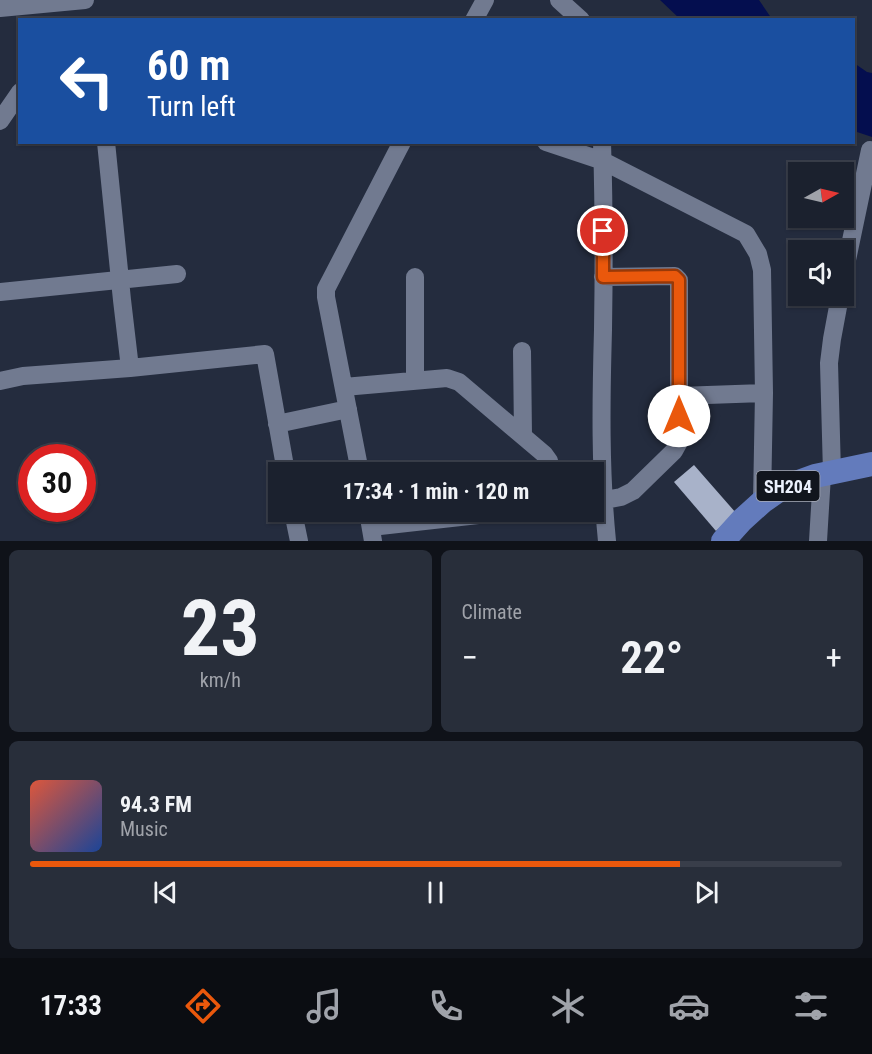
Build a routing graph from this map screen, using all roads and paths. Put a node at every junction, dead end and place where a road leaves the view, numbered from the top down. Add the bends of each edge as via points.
1 (85, 0) edge
2 (485, 0) edge
3 (560, 0) edge
4 (0, 9) edge
5 (475, 18) edge
6 (579, 18) edge
7 (17, 100) edge
8 (0, 121) edge
9 (106, 144) edge
10 (401, 144) edge
11 (552, 144) edge
12 (602, 144) edge
13 (870, 150) dead end
14 (603, 161) junction
15 (851, 240) edge
16 (177, 274) dead end
17 (415, 277) dead end
18 (603, 277) junction
19 (120, 279) junction
20 (0, 292) edge
21 (838, 306) edge
22 (522, 351) dead end
23 (130, 368) junction
24 (0, 381) edge
25 (415, 381) junction
26 (344, 387) junction
27 (764, 393) junction
28 (679, 396) junction
29 (348, 409) junction
30 (278, 424) junction
31 (522, 436) junction
32 (284, 462) edge
33 (358, 462) edge
34 (549, 462) edge
35 (600, 462) edge
36 (872, 464) edge
37 (827, 474) junction
38 (604, 501) edge
39 (762, 502) junction
40 (295, 522) edge
41 (409, 522) edge
42 (603, 522) edge
43 (370, 526) edge
44 (299, 541) edge
45 (607, 541) edge
46 (723, 541) edge
47 (819, 541) edge

1 - 4 street
2 - 5 street
3 - 6 street
7 - 8 street
9 - 19 street
10 - 26 street via 326,289
11 - 14 street
12 - 14 street
13 - 15 street
14 - 18 street
14 - 27 street via 746,234 762,270
16 - 19 street
17 - 25 street
18 - 28 street via 678,278
18 - 35 street
19 - 20 street
19 - 23 street
21 - 37 street via 829,363
22 - 31 street
23 - 24 street
23 - 30 street via 265,354
25 - 26 street
25 - 31 street via 447,378 459,382
26 - 29 street
27 - 28 street
27 - 39 street
28 - 38 street via 679,442 674,451 633,491
29 - 30 street
29 - 33 street
30 - 32 street
31 - 34 street
36 - 37 main road, SH204
37 - 39 main road, SH204 via 782,488
37 - 47 street
39 - 46 main road, SH204
40 - 44 street
41 - 43 street
42 - 45 street

